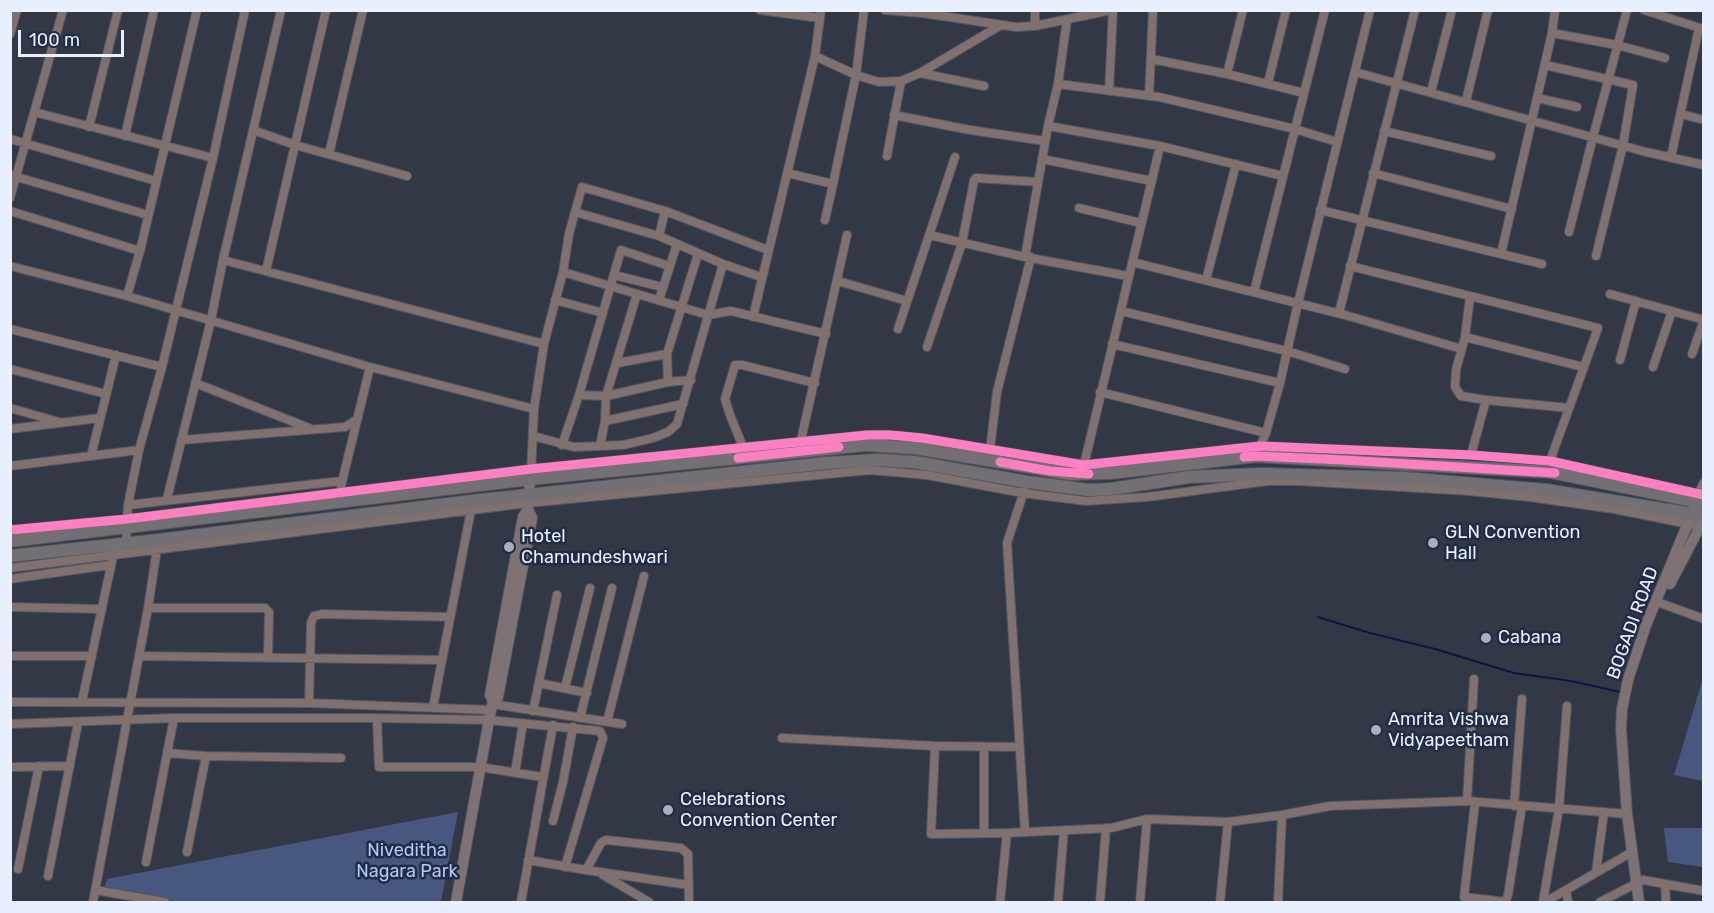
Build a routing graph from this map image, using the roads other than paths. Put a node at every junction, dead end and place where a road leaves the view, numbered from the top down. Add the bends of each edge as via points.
1 (17, 10) edge
2 (63, 10) edge
3 (118, 10) edge
4 (154, 10) edge
5 (197, 10) edge
6 (245, 10) edge
7 (281, 10) edge
8 (326, 10) edge
9 (363, 10) edge
10 (760, 10) edge
11 (864, 10) edge
12 (885, 10) edge
13 (974, 10) edge
14 (1035, 10) edge
15 (1112, 10) edge
16 (1153, 10) edge
17 (1243, 10) edge
18 (1286, 10) edge
19 (1325, 10) edge
20 (1370, 10) edge
21 (1415, 10) edge
22 (1452, 10) edge
23 (1488, 10) edge
24 (1555, 10) edge
25 (1627, 10) edge
26 (1644, 10) edge
27 (1675, 10) edge
28 (922, 12) edge
29 (820, 14) edge
30 (1086, 14) edge
31 (1067, 20) junction
32 (1672, 20) junction
33 (973, 21) junction
34 (1002, 25) junction
35 (1035, 26) junction
36 (1701, 29) edge
37 (1552, 33) junction
38 (10, 34) edge
39 (1617, 45) junction
40 (815, 56) junction
41 (1665, 58) dead end
42 (1151, 59) junction
43 (1545, 65) junction
44 (1355, 72) junction
45 (920, 73) junction
46 (1227, 74) junction
47 (856, 75) junction
48 (1608, 78) junction
49 (901, 81) junction
50 (1396, 82) junction
51 (1268, 83) junction
52 (1058, 84) junction
53 (984, 86) dead end
54 (1108, 91) junction
55 (1431, 92) junction
56 (1305, 93) junction
57 (1149, 96) junction
58 (1537, 98) junction
59 (1466, 101) junction
60 (1577, 108) dead end
61 (34, 112) junction
62 (1681, 114) junction
63 (894, 115) junction
64 (1532, 119) junction
65 (1704, 120) edge
66 (1048, 126) junction
67 (89, 127) junction
68 (1295, 129) junction
69 (254, 130) junction
70 (1384, 131) junction
71 (125, 136) junction
72 (1593, 137) junction
73 (10, 139) edge
74 (1045, 141) junction
75 (1337, 142) junction
76 (25, 144) junction
77 (295, 145) junction
78 (1623, 145) junction
79 (165, 146) junction
80 (1160, 146) junction
81 (329, 154) junction
82 (887, 156) dead end
83 (1491, 156) dead end
84 (955, 157) dead end
85 (1671, 157) junction
86 (213, 158) junction
87 (1042, 159) junction
88 (1236, 164) junction
89 (1704, 165) edge
90 (787, 173) junction
91 (1373, 173) junction
92 (14, 176) edge
93 (407, 176) dead end
94 (1283, 176) junction
95 (156, 181) junction
96 (1152, 181) junction
97 (1038, 183) junction
98 (833, 184) junction
99 (10, 198) edge
100 (1079, 208) dead end
101 (1512, 209) junction
102 (1320, 210) junction
103 (10, 211) edge
104 (665, 211) junction
105 (575, 212) junction
106 (148, 215) junction
107 (825, 220) dead end
108 (1361, 220) junction
109 (1141, 223) junction
110 (1569, 232) dead end
111 (929, 235) junction
112 (659, 236) junction
113 (847, 236) dead end
114 (962, 243) junction
115 (677, 244) junction
116 (768, 250) junction
117 (140, 251) junction
118 (698, 254) junction
119 (1501, 254) junction
120 (1596, 256) dead end
121 (1028, 257) junction
122 (223, 260) junction
123 (1132, 262) junction
124 (723, 264) junction
125 (1542, 264) dead end
126 (10, 266) edge
127 (669, 266) junction
128 (1350, 266) junction
129 (266, 271) junction
130 (562, 272) junction
131 (614, 275) junction
132 (1128, 276) junction
133 (761, 277) junction
134 (1206, 280) junction
135 (838, 281) junction
136 (612, 286) junction
137 (662, 287) junction
138 (1254, 292) junction
139 (637, 294) junction
140 (1610, 294) dead end
141 (127, 296) junction
142 (1470, 297) junction
143 (555, 300) junction
144 (658, 300) junction
145 (907, 301) junction
146 (1636, 301) junction
147 (1298, 303) junction
148 (682, 308) junction
149 (176, 309) junction
150 (1672, 310) junction
151 (1121, 311) junction
152 (603, 313) junction
153 (1339, 313) junction
154 (708, 315) junction
155 (753, 317) junction
156 (211, 320) junction
157 (1704, 320) edge
158 (10, 329) edge
159 (898, 329) dead end
160 (826, 334) junction
161 (1466, 337) junction
162 (544, 344) junction
163 (1112, 344) junction
164 (927, 347) dead end
165 (1462, 348) junction
166 (1287, 351) junction
167 (667, 354) junction
168 (1692, 354) dead end
169 (116, 355) junction
170 (1620, 360) dead end
171 (617, 363) junction
172 (162, 367) junction
173 (370, 367) junction
174 (1583, 367) junction
175 (1653, 367) dead end
176 (10, 369) edge
177 (1345, 369) dead end
178 (691, 380) junction
179 (668, 382) junction
180 (195, 383) junction
181 (815, 383) junction
182 (1280, 383) junction
183 (1100, 392) junction
184 (106, 394) junction
185 (579, 395) junction
186 (606, 396) junction
187 (1486, 400) junction
188 (683, 404) junction
189 (10, 408) edge
190 (1569, 408) junction
191 (534, 409) junction
192 (100, 418) junction
193 (356, 420) junction
194 (605, 422) junction
195 (63, 423) junction
196 (10, 429) edge
197 (310, 429) junction
198 (1266, 433) junction
199 (533, 436) junction
200 (181, 440) junction
201 (801, 440) junction
202 (562, 445) junction
203 (600, 446) junction
204 (743, 447) junction
205 (139, 450) junction
206 (990, 450) junction
207 (1258, 451) junction
208 (1472, 455) junction
209 (91, 456) junction
210 (1550, 461) junction
211 (10, 466) edge
212 (1083, 470) junction
213 (1585, 473) junction
214 (531, 474) junction
215 (341, 481) junction
216 (1025, 488) junction
217 (340, 493) junction
218 (1701, 495) edge
219 (167, 499) junction
220 (528, 502) junction
221 (128, 505) junction
222 (471, 510) junction
223 (1698, 521) edge
224 (127, 524) junction
225 (10, 531) edge
226 (10, 541) edge
227 (118, 548) junction
228 (157, 549) junction
229 (10, 556) edge
230 (110, 565) junction
231 (10, 568) edge
232 (644, 576) dead end
233 (10, 579) edge
234 (590, 588) dead end
235 (612, 588) dead end
236 (557, 595) dead end
237 (1660, 603) junction
238 (10, 607) edge
239 (148, 608) junction
240 (101, 609) junction
241 (450, 617) junction
242 (1704, 619) edge
243 (10, 656) edge
244 (92, 656) junction
245 (139, 656) junction
246 (268, 657) junction
247 (310, 658) junction
248 (442, 660) junction
249 (1474, 679) dead end
250 (539, 683) junction
251 (565, 688) junction
252 (587, 693) junction
253 (1522, 699) dead end
254 (82, 701) junction
255 (10, 702) edge
256 (130, 702) junction
257 (309, 703) junction
258 (1567, 706) dead end
259 (433, 707) junction
260 (491, 709) junction
261 (533, 711) junction
262 (174, 718) junction
263 (377, 718) junction
264 (580, 718) junction
265 (126, 720) junction
266 (607, 722) junction
267 (78, 723) junction
268 (523, 723) junction
269 (10, 724) edge
270 (622, 724) dead end
271 (553, 725) junction
272 (573, 727) junction
273 (782, 738) dead end
274 (935, 746) junction
275 (984, 747) junction
276 (1019, 747) junction
277 (167, 753) junction
278 (206, 756) junction
279 (341, 758) dead end
280 (39, 766) junction
281 (70, 766) junction
282 (10, 767) edge
283 (480, 767) junction
284 (515, 773) junction
285 (542, 777) junction
286 (1471, 802) junction
287 (1518, 806) junction
288 (1559, 808) junction
289 (1604, 812) junction
290 (1627, 814) junction
291 (1282, 815) junction
292 (1147, 819) junction
293 (553, 821) dead end
294 (1228, 822) junction
295 (1106, 828) junction
296 (1064, 830) junction
297 (1025, 832) junction
298 (984, 833) junction
299 (1006, 833) junction
300 (187, 852) dead end
301 (1632, 852) junction
302 (528, 860) junction
303 (146, 862) dead end
304 (565, 867) junction
305 (18, 868) dead end
306 (586, 870) junction
307 (598, 872) junction
308 (1596, 872) junction
309 (48, 876) dead end
310 (1640, 881) junction
311 (1665, 884) junction
312 (689, 885) junction
313 (95, 890) junction
314 (1566, 891) junction
315 (1704, 891) edge
316 (93, 903) edge
317 (165, 903) edge
318 (456, 903) edge
319 (521, 903) edge
320 (649, 903) edge
321 (689, 903) edge
322 (1000, 903) edge
323 (1058, 903) edge
324 (1100, 903) edge
325 (1140, 903) edge
326 (1220, 903) edge
327 (1278, 903) edge
328 (1544, 903) edge
329 (1568, 903) edge
330 (1600, 903) edge
331 (1639, 903) edge
332 (1645, 903) edge
333 (1666, 903) edge

1 - 38 street
2 - 61 street
3 - 67 street
4 - 71 street
5 - 79 street
6 - 86 street
7 - 69 street
8 - 77 street
9 - 81 street
10 - 29 street
11 - 47 street
12 - 28 street
13 - 33 street
14 - 35 street
15 - 30 street
15 - 54 street
16 - 42 street
17 - 46 street
18 - 51 street
19 - 56 street
20 - 44 street
21 - 50 street
22 - 55 street
23 - 59 street
24 - 37 street
25 - 39 street
26 - 32 street
27 - 32 street
28 - 33 street
29 - 40 street
30 - 31 street
31 - 35 street
31 - 52 street
32 - 36 street
33 - 34 street
34 - 35 street
34 - 45 street
36 - 62 street
37 - 39 street
37 - 43 street
39 - 41 street
39 - 48 street
40 - 47 street
40 - 90 street
42 - 46 street
42 - 57 street
43 - 48 street
43 - 58 street
44 - 50 street
44 - 75 street
45 - 49 street
45 - 53 street
46 - 51 street
47 - 49 street via 879,82
47 - 98 street
48 - 72 street
48 - 78 street via 1633,85
49 - 63 street
50 - 55 street
50 - 70 street
51 - 56 street
52 - 54 street
52 - 66 street
54 - 57 street
55 - 59 street
56 - 68 street
57 - 68 street
58 - 60 street
58 - 64 street
59 - 64 street
61 - 67 street
61 - 76 street
62 - 65 street
62 - 85 street
63 - 74 street
63 - 82 street
64 - 72 street
64 - 101 street
66 - 74 street
66 - 80 street
67 - 71 street
68 - 75 street
68 - 94 street
69 - 77 street
69 - 122 street
70 - 83 street
70 - 91 street
71 - 79 street
72 - 78 street
72 - 110 street
73 - 76 street
74 - 87 street
75 - 102 street
76 - 92 street
76 - 95 street
77 - 81 street
77 - 129 street
78 - 85 street
78 - 120 street
79 - 86 street
79 - 95 street
80 - 88 street
80 - 96 street
81 - 93 street
84 - 111 street
85 - 89 street
86 - 149 street
87 - 96 street
87 - 97 street
88 - 94 street
88 - 134 street
90 - 98 street
90 - 116 street
91 - 101 street
91 - 108 street
92 - 99 street
92 - 106 street
94 - 138 street
95 - 106 street
96 - 109 street
97 - 114 street via 976,178
97 - 121 street
98 - 107 street
100 - 109 street
101 - 119 street
102 - 108 street
102 - 147 street
103 - 117 street
104 - 105 street via 582,187
104 - 112 street
104 - 116 street
105 - 112 street
105 - 130 street
106 - 117 street
108 - 119 street
108 - 128 street
109 - 123 street
111 - 114 street
111 - 145 street
112 - 115 street
113 - 135 street
114 - 121 street
114 - 164 street
115 - 118 street
115 - 127 street
116 - 133 street
117 - 141 street
118 - 124 street
118 - 148 street
119 - 125 street
121 - 132 street
121 - 206 street via 997,392
122 - 129 street
122 - 156 street
123 - 132 street
123 - 134 street
124 - 133 street
124 - 154 street
126 - 141 street
127 - 131 street via 621,249
127 - 137 street
128 - 142 street
128 - 153 street
129 - 162 street
130 - 136 street
130 - 143 street
131 - 136 street
131 - 137 street
132 - 151 street
133 - 155 street
134 - 138 street
135 - 145 street
135 - 160 street
136 - 139 street
136 - 152 street
137 - 144 street
138 - 147 street
139 - 144 street
139 - 171 street
140 - 146 street
141 - 149 street
142 - 161 street
142 - 174 street via 1598,328
143 - 152 street
143 - 162 street
144 - 148 street
145 - 159 street
146 - 150 street
146 - 170 street
147 - 153 street
147 - 166 street
148 - 154 street
148 - 167 street
149 - 156 street
149 - 172 street
150 - 157 street
150 - 175 street
151 - 163 street
151 - 166 street
152 - 185 street
153 - 165 street
154 - 155 street via 731,311
154 - 178 street
155 - 160 street
156 - 173 street
156 - 180 street
157 - 168 street
158 - 169 street
160 - 181 street
161 - 165 street
161 - 174 street
162 - 191 street
163 - 182 street
163 - 183 street
165 - 187 street via 1455,387 1461,396
166 - 177 street
166 - 182 street
167 - 171 street
167 - 179 street
169 - 172 street
169 - 184 street
171 - 186 street
172 - 205 street
173 - 191 street
173 - 193 street
174 - 190 street
176 - 184 street
178 - 179 street
178 - 188 street
179 - 186 street
180 - 197 street
180 - 200 street
181 - 201 street
181 - 204 street via 735,365 725,399
182 - 198 street
183 - 198 street
183 - 212 street
184 - 192 street
185 - 186 street
185 - 202 street
186 - 194 street
187 - 190 street
187 - 208 street
188 - 194 street
188 - 203 street via 677,424 668,432 623,445
189 - 195 street
190 - 210 street
191 - 199 street
192 - 195 street
192 - 209 street
193 - 197 street via 345,426
193 - 215 street
194 - 203 street
195 - 196 street
197 - 200 street
198 - 207 street
199 - 202 street
199 - 214 street
200 - 219 street
201 - 204 street
201 - 206 street via 890,435
202 - 203 street
204 - 214 street
205 - 209 street
205 - 221 street
206 - 212 street
207 - 208 street
207 - 212 highway via 1110,473
207 - 213 highway
208 - 210 street
209 - 211 street
210 - 213 street
212 - 214 highway via 1050,471 872,444
213 - 218 highway
214 - 217 street
214 - 220 main road
214 - 224 highway
215 - 217 street
215 - 219 street
216 - 220 highway via 914,462 877,460
216 - 223 highway via 1111,489 1189,477 1262,474 1404,478 1562,497
216 - 276 street via 1007,543
217 - 224 street
218 - 223 main road, BOGADI ROAD
219 - 221 street
220 - 222 street
220 - 227 highway
220 - 260 main road via 490,695
221 - 224 street
222 - 228 street
222 - 241 street
223 - 237 main road, BOGADI ROAD
223 - 290 main road, BOGADI ROAD via 1646,625 1628,680 1621,728
224 - 225 street
224 - 226 highway
224 - 227 street
227 - 228 street
227 - 229 highway
227 - 230 street
227 - 231 street
228 - 239 street
230 - 233 street
230 - 240 street
232 - 266 street
234 - 251 street
235 - 252 street
236 - 250 street
237 - 242 street
237 - 310 main road, BOGADI ROAD via 1634,676 1627,709
238 - 240 street
239 - 245 street
239 - 246 street via 265,608 269,612
240 - 244 street
241 - 247 street via 317,614 311,623
241 - 248 street
243 - 244 street
244 - 254 street
245 - 246 street
245 - 256 street
246 - 247 street
247 - 248 street
247 - 257 street
248 - 259 street
249 - 286 street
250 - 251 street
250 - 261 street
251 - 252 street
252 - 264 street
253 - 287 street
254 - 255 street
254 - 256 street
256 - 257 street
256 - 265 street
257 - 259 street
258 - 288 street
259 - 260 street
260 - 261 street
260 - 263 street
260 - 268 street
260 - 283 main road
261 - 264 street
262 - 263 street
262 - 265 street
262 - 277 street
263 - 283 street via 378,767
264 - 266 street
265 - 267 street
265 - 313 street
266 - 270 street
267 - 269 street
267 - 281 street
268 - 271 street
268 - 284 street
271 - 272 street
271 - 285 street
272 - 293 street
272 - 304 street via 600,731 603,738
273 - 274 street
274 - 275 street
274 - 298 street via 931,834
275 - 276 street
275 - 298 street
276 - 297 street
277 - 278 street
277 - 303 street
278 - 279 street
278 - 300 street
280 - 281 street
280 - 282 street
280 - 305 street
281 - 309 street
283 - 284 street
283 - 318 main road
284 - 285 street
285 - 302 street
286 - 287 street
286 - 287 street via 1464,897 1505,902
286 - 291 street via 1330,806
287 - 288 street
288 - 289 street
288 - 328 street
289 - 290 street
289 - 308 street
290 - 301 main road, BOGADI ROAD
291 - 294 street
291 - 327 street
292 - 294 street
292 - 295 street
292 - 325 street
294 - 326 street
295 - 296 street
295 - 324 street
296 - 297 street
296 - 323 street
297 - 299 street
298 - 299 street
299 - 322 street
301 - 308 street
301 - 310 main road, BOGADI ROAD
302 - 304 street
302 - 319 street
304 - 306 street
306 - 307 street
306 - 312 street via 606,840 681,848 688,854
307 - 312 street
307 - 320 street
308 - 314 street
310 - 311 street
310 - 330 street
310 - 331 main road, BOGADI ROAD
310 - 332 main road, BOGADI ROAD
311 - 315 street
311 - 333 street
312 - 321 street
313 - 316 street
313 - 317 street
314 - 328 street
314 - 329 street

